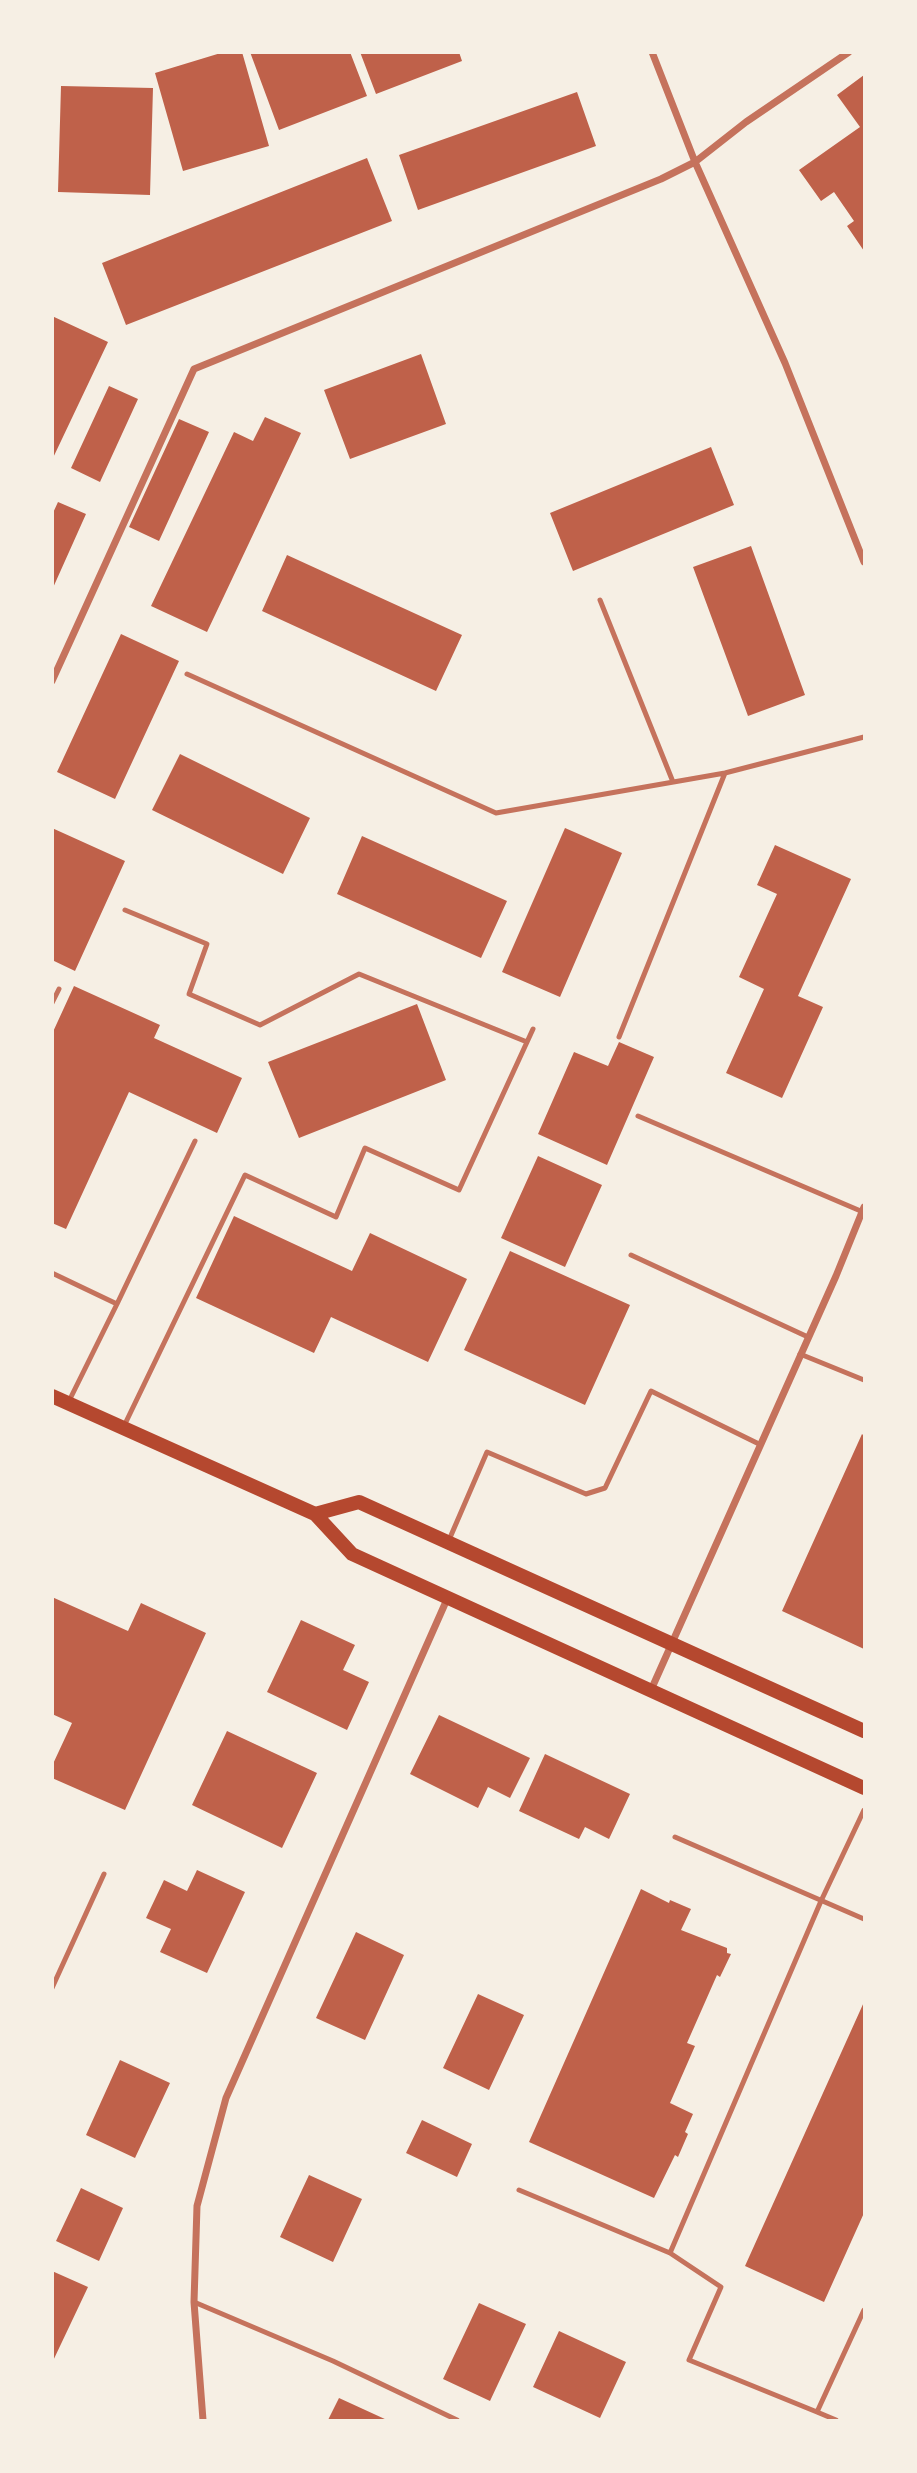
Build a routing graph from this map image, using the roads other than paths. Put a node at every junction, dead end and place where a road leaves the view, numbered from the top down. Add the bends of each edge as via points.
1 (652, 52) edge
2 (849, 52) edge
3 (695, 162) junction
4 (864, 562) edge
5 (600, 600) dead end
6 (187, 674) dead end
7 (52, 681) edge
8 (864, 737) edge
9 (726, 772) junction
10 (673, 782) junction
11 (125, 910) dead end
12 (58, 989) dead end
13 (52, 1003) edge
14 (533, 1029) dead end
15 (619, 1037) dead end
16 (527, 1042) junction
17 (638, 1116) dead end
18 (195, 1140) dead end
19 (864, 1210) edge
20 (631, 1255) dead end
21 (52, 1273) edge
22 (117, 1304) junction
23 (808, 1337) junction
24 (800, 1354) junction
25 (864, 1380) edge
26 (52, 1396) edge
27 (68, 1403) junction
28 (123, 1429) junction
29 (759, 1444) junction
30 (315, 1514) junction
31 (448, 1542) junction
32 (448, 1596) junction
33 (672, 1643) junction
34 (651, 1690) junction
35 (864, 1731) edge
36 (864, 1788) edge
37 (864, 1810) edge
38 (675, 1837) dead end
39 (104, 1874) dead end
40 (821, 1901) junction
41 (864, 1919) edge
42 (52, 1988) edge
43 (519, 2190) dead end
44 (670, 2253) junction
45 (194, 2302) junction
46 (864, 2310) edge
47 (817, 2412) junction
48 (203, 2420) edge
49 (457, 2420) edge
50 (836, 2420) edge

1 - 3 street
2 - 3 street
3 - 4 street via 785,363
3 - 7 street via 644,187 194,369
5 - 10 lane
6 - 10 lane via 496,813
8 - 9 lane
9 - 10 lane
9 - 15 lane
11 - 16 lane via 207,944 189,994 260,1025 359,974
12 - 13 lane
14 - 16 lane
16 - 28 lane via 459,1190 365,1148 336,1217 245,1175
17 - 19 lane
18 - 22 lane
19 - 23 street
20 - 23 lane
21 - 22 lane
22 - 27 lane
23 - 24 street
24 - 25 lane
24 - 29 street
26 - 27 main road
27 - 28 main road
28 - 30 main road
29 - 31 lane via 651,1391 606,1488 586,1494 487,1452
29 - 33 street
30 - 31 main road via 359,1502
30 - 32 main road via 352,1553
31 - 33 main road
32 - 34 main road
32 - 45 street via 226,2098 197,2206
33 - 34 street
33 - 35 main road
34 - 36 main road
37 - 40 lane
38 - 40 lane
39 - 42 lane
40 - 41 lane
40 - 44 lane
43 - 44 lane
44 - 47 lane via 721,2287 689,2360
45 - 48 street
45 - 49 lane
46 - 47 lane
47 - 50 lane

